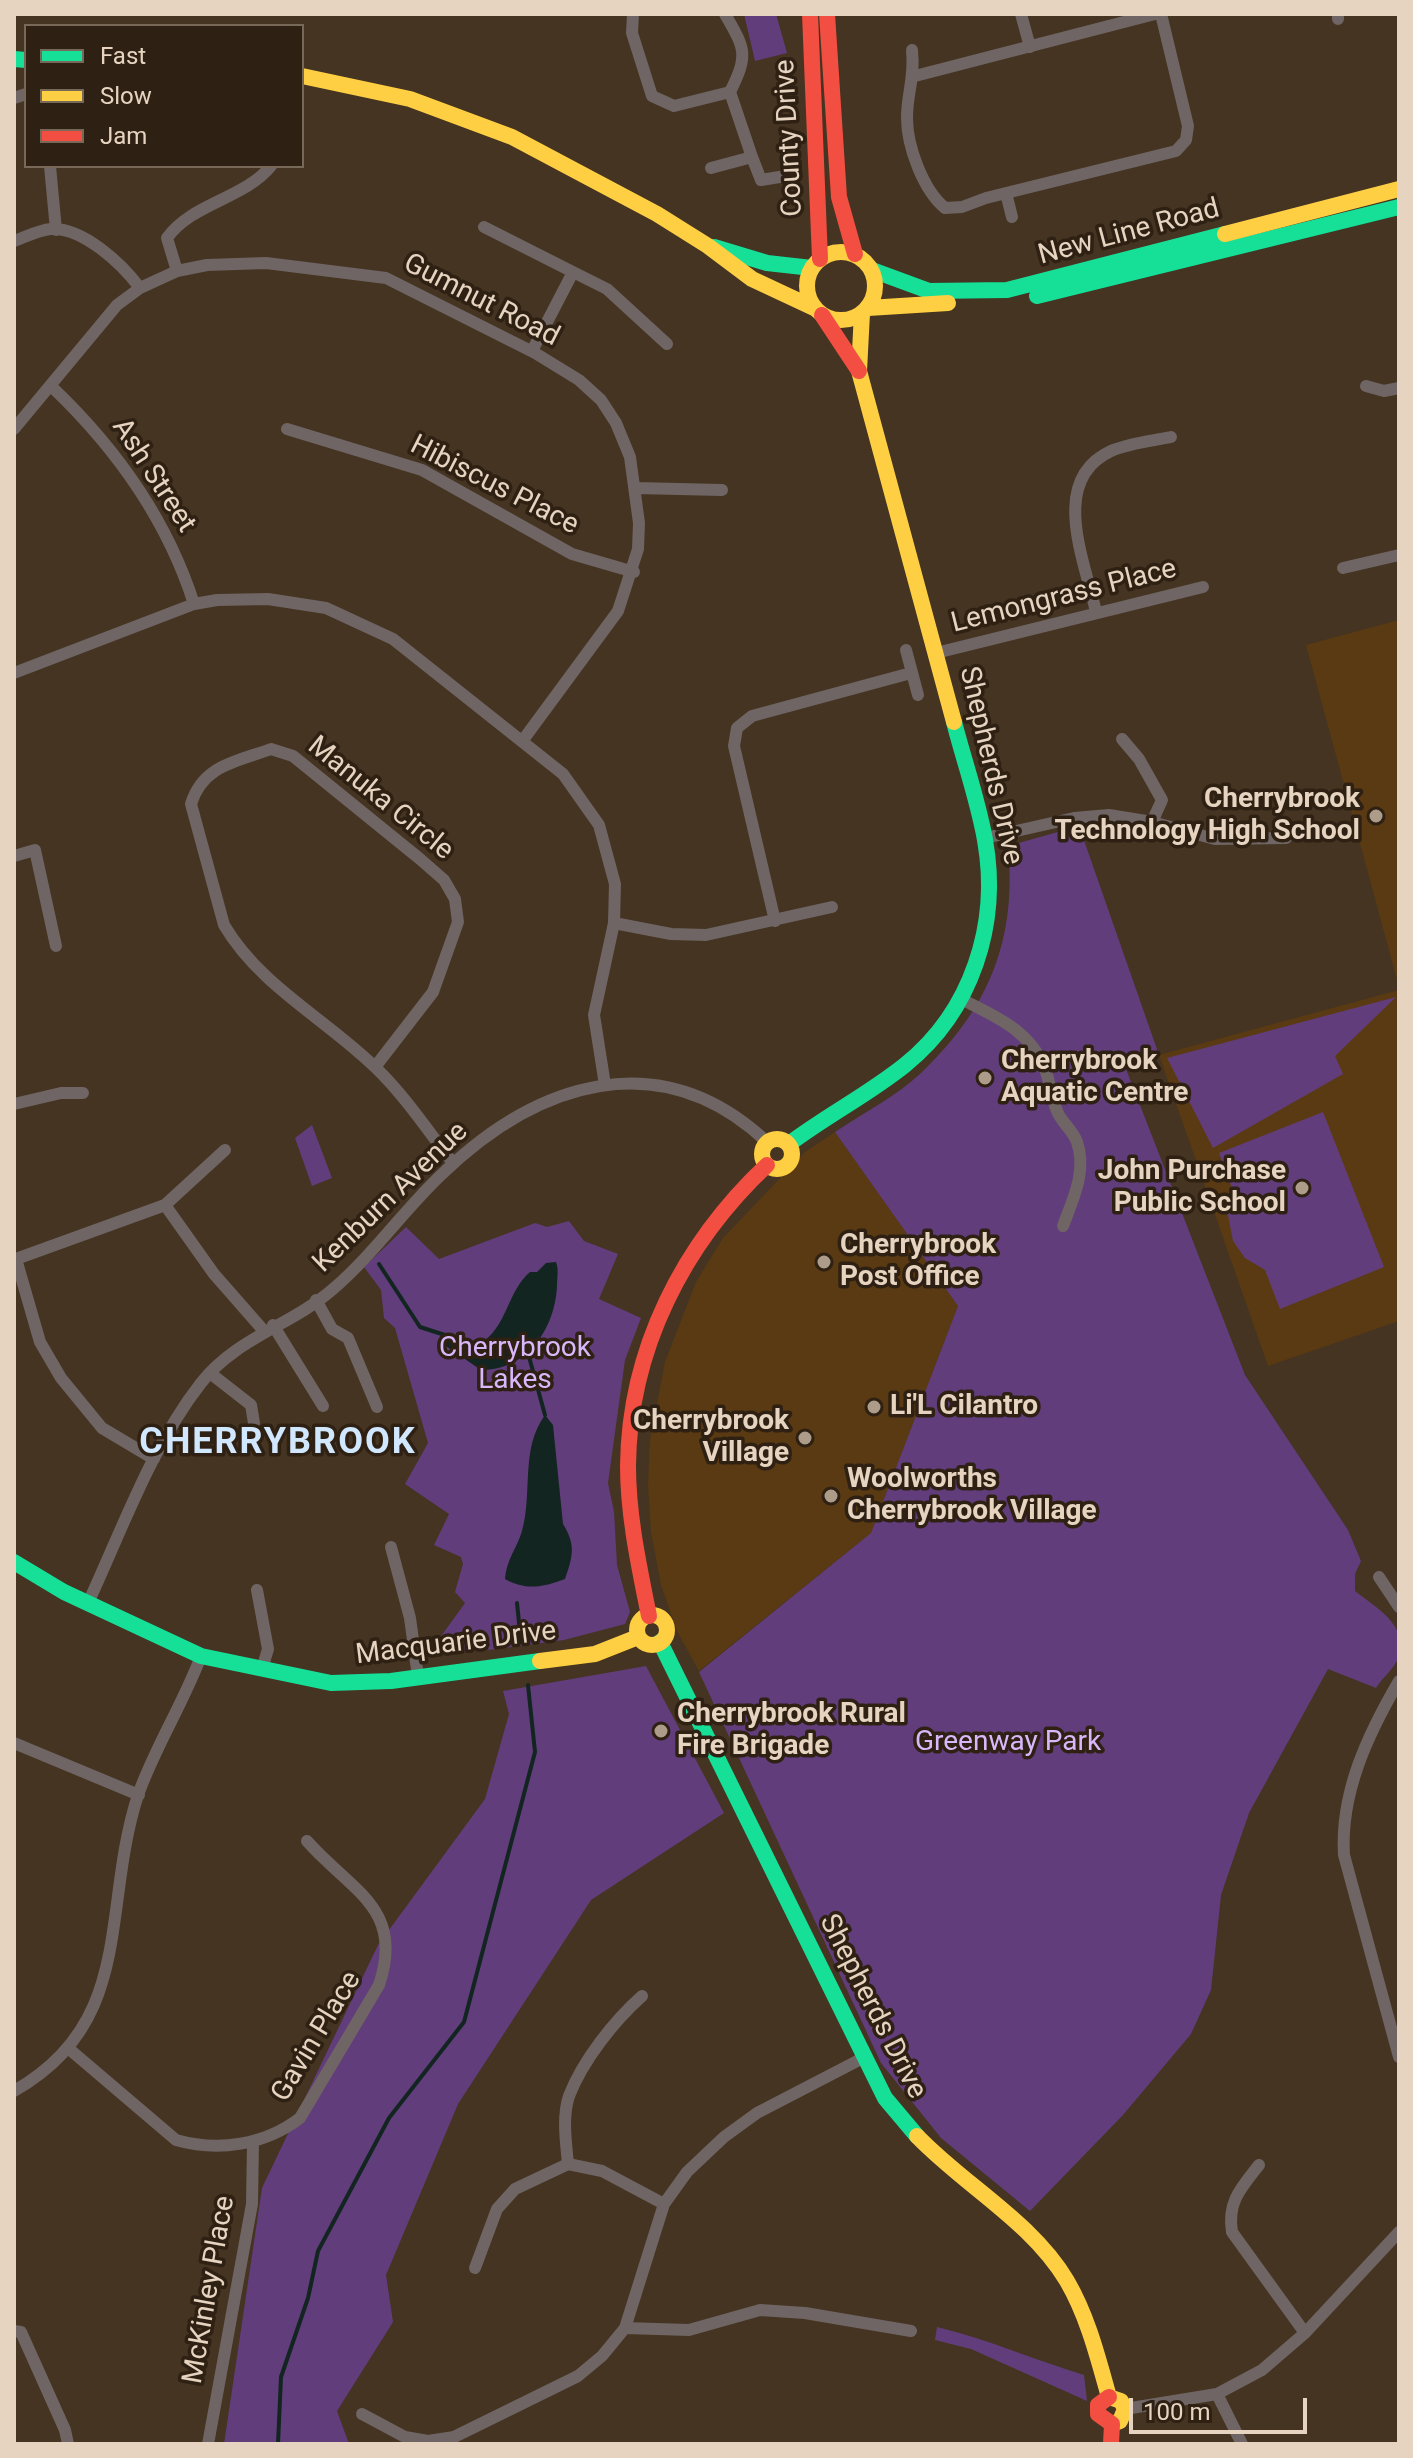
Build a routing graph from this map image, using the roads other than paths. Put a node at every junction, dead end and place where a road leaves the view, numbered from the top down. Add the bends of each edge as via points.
1 (633, 14) edge
2 (725, 14) edge
3 (810, 14) edge
4 (827, 14) edge
5 (1021, 14) edge
6 (1155, 14) edge
7 (1161, 14) edge
8 (1030, 47) junction
9 (912, 50) dead end
10 (304, 76) edge
11 (915, 76) junction
12 (730, 92) junction
13 (752, 157) junction
14 (50, 168) edge
15 (269, 168) edge
16 (711, 168) dead end
17 (792, 175) dead end
18 (1399, 189) edge
19 (1006, 193) junction
20 (1399, 207) edge
21 (1012, 217) dead end
22 (484, 227) dead end
23 (56, 230) junction
24 (14, 241) edge
25 (707, 245) junction
26 (855, 254) junction
27 (816, 263) junction
28 (872, 270) junction
29 (177, 271) junction
30 (573, 272) junction
31 (140, 288) junction
32 (865, 311) junction
33 (818, 312) junction
34 (667, 344) dead end
35 (532, 351) junction
36 (859, 371) junction
37 (1366, 386) dead end
38 (52, 387) junction
39 (1399, 388) edge
40 (14, 429) edge
41 (287, 429) dead end
42 (1171, 437) dead end
43 (636, 488) junction
44 (722, 490) dead end
45 (1399, 555) edge
46 (1343, 568) dead end
47 (634, 572) junction
48 (1203, 587) dead end
49 (194, 604) junction
50 (1096, 612) junction
51 (906, 650) dead end
52 (936, 653) junction
53 (14, 673) edge
54 (911, 673) junction
55 (918, 695) dead end
56 (1122, 739) dead end
57 (523, 740) junction
58 (1152, 822) junction
59 (985, 838) junction
60 (1286, 838) dead end
61 (14, 856) edge
62 (832, 907) dead end
63 (775, 921) junction
64 (614, 923) junction
65 (56, 946) dead end
66 (961, 999) junction
67 (375, 1067) junction
68 (605, 1085) junction
69 (83, 1093) dead end
70 (14, 1104) edge
71 (767, 1142) junction
72 (789, 1144) junction
73 (225, 1150) dead end
74 (453, 1163) junction
75 (767, 1165) junction
76 (165, 1205) junction
77 (1063, 1226) dead end
78 (316, 1300) junction
79 (269, 1328) junction
80 (210, 1373) junction
81 (323, 1406) dead end
82 (377, 1407) dead end
83 (254, 1423) dead end
84 (154, 1459) junction
85 (391, 1547) dead end
86 (14, 1562) edge
87 (1379, 1577) dead end
88 (257, 1590) dead end
89 (88, 1603) junction
90 (1399, 1607) edge
91 (649, 1616) junction
92 (638, 1637) junction
93 (660, 1642) junction
94 (201, 1656) junction
95 (262, 1669) junction
96 (418, 1677) junction
97 (1399, 1681) edge
98 (14, 1743) edge
99 (139, 1795) junction
100 (307, 1841) dead end
101 (642, 1996) dead end
102 (68, 2048) junction
103 (1399, 2057) edge
104 (863, 2058) junction
105 (14, 2091) edge
106 (253, 2142) junction
107 (568, 2164) junction
108 (1259, 2165) dead end
109 (664, 2204) junction
110 (1399, 2232) edge
111 (475, 2268) dead end
112 (625, 2328) junction
113 (14, 2331) edge
114 (911, 2331) dead end
115 (1305, 2333) junction
116 (1217, 2394) junction
117 (1109, 2397) junction
118 (1125, 2409) junction
119 (362, 2414) dead end
120 (1112, 2424) junction
121 (68, 2444) edge
122 (208, 2444) edge
123 (1111, 2444) edge
124 (1242, 2444) edge

1 - 12 street via 632,33 652,96 674,106
2 - 12 street via 742,39 744,54
3 - 27 main road, County Drive
4 - 26 main road, County Drive via 839,197
5 - 8 street
6 - 8 street
7 - 19 street via 1188,126 1186,140 1176,151
8 - 11 street
9 - 11 street
10 - 25 main road via 389,92 484,122
11 - 19 street via 906,119 936,201 945,208 962,207
12 - 13 street
13 - 16 street
13 - 17 street via 761,180
14 - 23 street
15 - 29 street via 176,225 167,238
18 - 28 main road, New Line Road via 1007,290 929,291
19 - 21 street
20 - 32 main road, New Line Road via 1068,290 1008,301 910,303
22 - 30 street
23 - 24 street
23 - 31 street via 86,240
25 - 27 main road via 767,263
25 - 33 main road via 751,278
26 - 27 main road via 837,252
26 - 28 main road
27 - 33 main road via 807,288
28 - 32 main road via 876,289
29 - 31 street, Gumnut Road
29 - 35 street, Gumnut Road via 253,262 386,278
30 - 34 street via 607,289
30 - 35 street
31 - 38 street, Gumnut Road via 117,305
32 - 33 main road via 842,321
32 - 36 main road, Shepherds Drive
33 - 36 main road, Shepherds Drive
35 - 43 street, Gumnut Road via 601,400 630,457
36 - 52 main road, Shepherds Drive
37 - 39 street
38 - 40 street, Gumnut Road
38 - 49 street, Ash Street via 105,440 166,532
41 - 47 street, Hibiscus Place via 422,470 572,554
42 - 50 street via 1113,450 1084,471 1076,486 1074,509
43 - 44 street
43 - 47 street, Gumnut Road
45 - 46 street
47 - 57 street, Gumnut Road via 618,611
48 - 50 street, Lemongrass Place
49 - 53 street
49 - 57 street via 268,599 326,608 393,639
50 - 52 street, Lemongrass Place
51 - 54 street
52 - 59 main road, Shepherds Drive
54 - 55 street
54 - 63 street via 752,716 737,728 734,746
56 - 58 street via 1162,800
57 - 64 street via 563,774 599,825 615,884
58 - 59 street via 1109,815 1074,818
58 - 60 street via 1215,839
59 - 66 main road, Shepherds Drive via 991,886 987,921
61 - 65 street via 35,850
62 - 63 street
63 - 64 street via 706,935
64 - 68 street via 594,1015
66 - 72 main road, Shepherds Drive via 918,1053
66 - 77 street via 1016,1028 1043,1064 1057,1111 1080,1155 1080,1175
67 - 67 street, Manuka Circle via 258,969 224,925 191,804 197,785 212,772 271,749 293,756 444,880 455,899 458,922 433,992
67 - 74 street, Manuka Circle
68 - 71 street, Kenburn Avenue via 645,1082 707,1098
68 - 74 street, Kenburn Avenue via 529,1110
69 - 70 street
71 - 72 main road via 779,1138
71 - 75 main road via 761,1153
72 - 75 main road via 789,1163 775,1169
73 - 76 street
74 - 78 street, Kenburn Avenue via 335,1288
75 - 91 main road via 703,1235 667,1304 642,1370 629,1444 629,1487 632,1534
76 - 79 street via 214,1274
76 - 84 street via 16,1259 40,1342 61,1378 102,1428
78 - 79 street, Kenburn Avenue
78 - 82 street via 332,1329 348,1338
79 - 80 street, Kenburn Avenue
79 - 81 street
80 - 83 street via 251,1405
80 - 84 street, Kenburn Avenue
84 - 89 street, Kenburn Avenue
85 - 96 street via 410,1618
86 - 89 main road, Macquarie Drive
87 - 90 street
88 - 95 street via 268,1649
89 - 94 main road, Macquarie Drive
91 - 92 main road via 638,1625
91 - 93 main road via 666,1625
92 - 93 main road via 646,1644
92 - 96 main road, Macquarie Drive via 595,1654
93 - 104 main road, Shepherds Drive
94 - 95 main road, Macquarie Drive
94 - 99 street
95 - 96 main road, Macquarie Drive via 353,1684
97 - 103 street via 1347,1793 1342,1828 1344,1855
98 - 99 street
99 - 102 street via 120,1873 105,1982
100 - 106 street, Gavin Place via 375,1908 388,1938 387,1961 379,1985 300,2118 280,2133
101 - 107 street via 613,2021 569,2096
102 - 105 street
102 - 106 street, Gavin Place via 176,2140 196,2146
104 - 109 street via 757,2113 724,2137 687,2172
104 - 117 main road, Shepherds Drive via 904,2125 1052,2259 1085,2316
106 - 122 street, McKinley Place via 252,2204
107 - 109 street via 602,2171
107 - 111 street via 515,2189 497,2209
108 - 115 street via 1233,2197 1232,2232
109 - 112 street
110 - 115 street
112 - 114 street via 689,2330 760,2310
112 - 119 street via 578,2376 454,2437 405,2437
113 - 121 street via 19,2329
115 - 116 street via 1262,2370
116 - 118 street
116 - 124 street
117 - 118 main road
117 - 120 main road via 1098,2405 1098,2414
118 - 120 main road
120 - 123 main road

